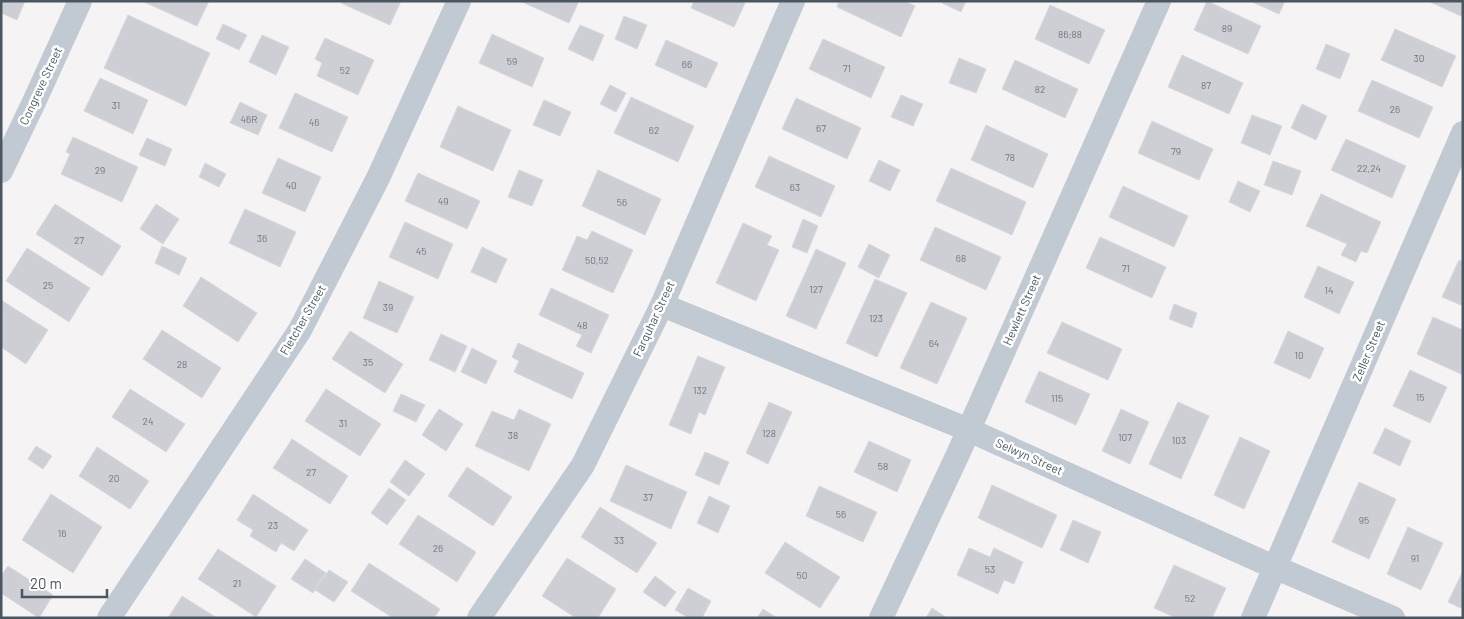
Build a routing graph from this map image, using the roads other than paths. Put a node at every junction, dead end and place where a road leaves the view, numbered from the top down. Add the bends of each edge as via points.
1 (80, 1) edge
2 (458, 1) edge
3 (793, 1) edge
4 (1159, 1) edge
5 (1463, 133) edge
6 (1, 171) edge
7 (662, 305) junction
8 (968, 430) junction
9 (1274, 567) junction
10 (109, 618) edge
11 (479, 618) edge
12 (881, 618) edge
13 (1253, 618) edge
14 (1392, 618) edge

1 - 6 street, Congreve Street
2 - 10 street, Fletcher Street via 378,178 300,330
3 - 7 street, Farquhar Street
4 - 8 street, Hewlett Street
5 - 9 street, Zeller Street
7 - 8 street, Selwyn Street
7 - 11 street, Farquhar Street via 583,465
8 - 9 street, Selwyn Street
8 - 12 street, Hewlett Street
9 - 13 street, Zeller Street
9 - 14 street, Selwyn Street

